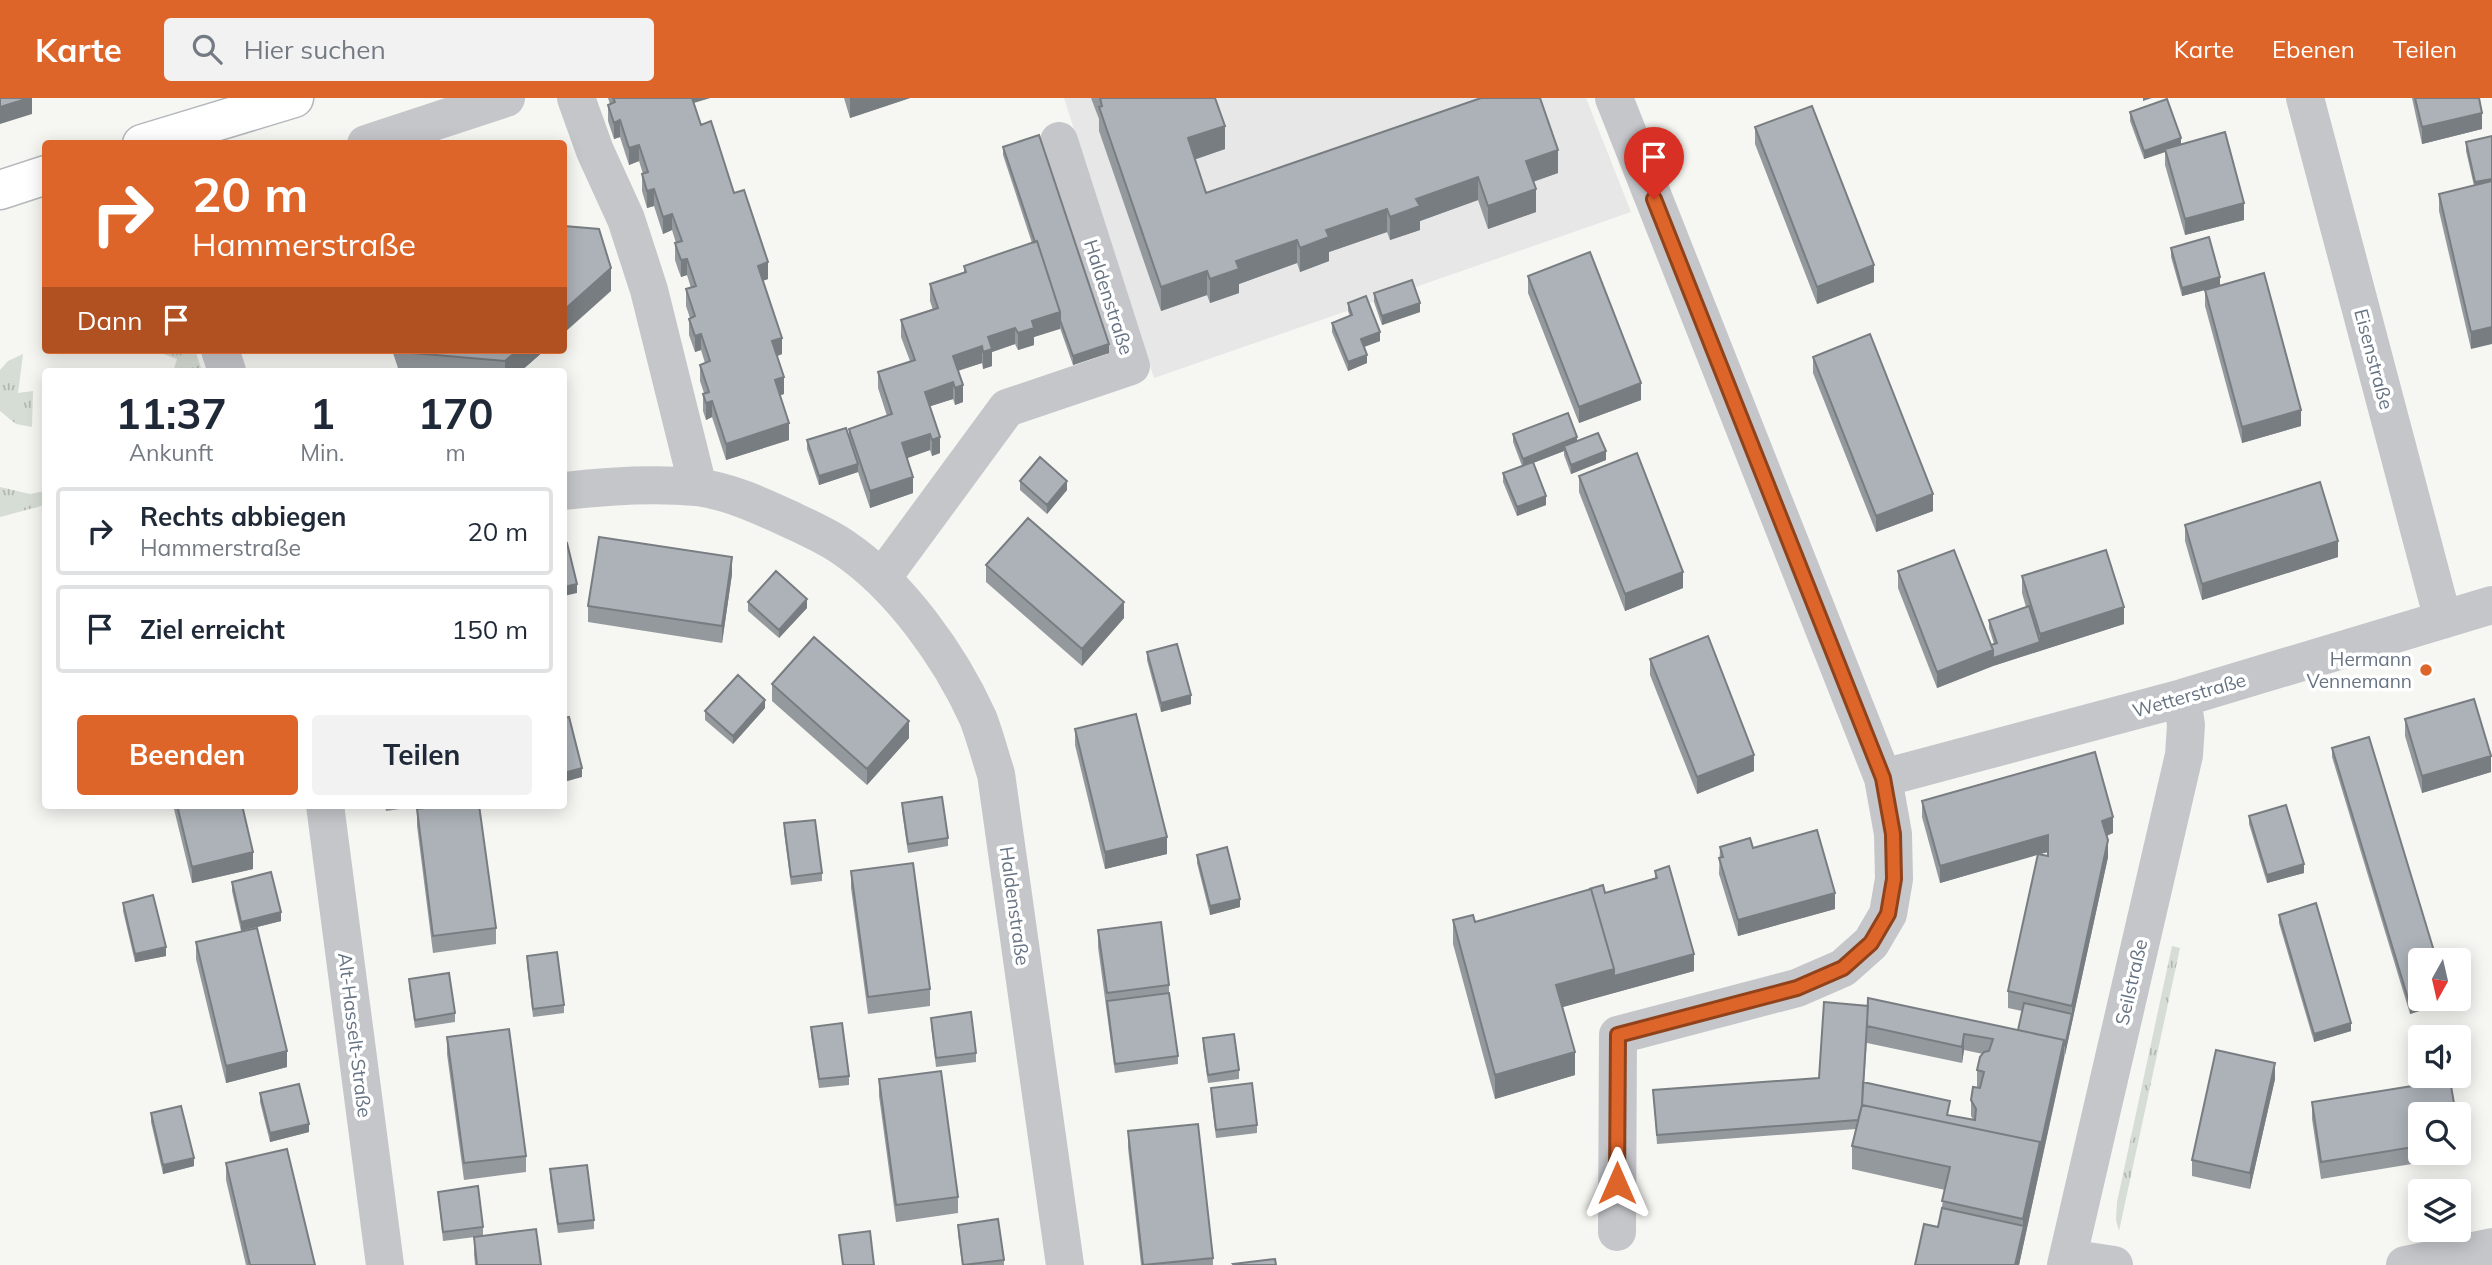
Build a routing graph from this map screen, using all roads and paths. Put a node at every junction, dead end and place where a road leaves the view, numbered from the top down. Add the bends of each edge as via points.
1 (294, 98) edge
2 (506, 98) edge
3 (561, 98) edge
4 (576, 98) edge
5 (1614, 98) edge
6 (2305, 98) edge
7 (155, 140) edge
8 (378, 140) edge
9 (1059, 141) dead end
10 (567, 142) edge
11 (42, 176) edge
12 (0, 190) edge
13 (698, 487) junction
14 (567, 491) edge
15 (882, 578) junction
16 (2492, 605) edge
17 (2443, 620) junction
18 (2182, 698) junction
19 (1883, 778) junction
20 (327, 809) edge
21 (1617, 1232) dead end
22 (2492, 1247) edge
23 (2067, 1262) edge
24 (386, 1265) edge
25 (1065, 1265) edge
26 (2114, 1265) edge
27 (2405, 1265) edge

1 - 7 main road
2 - 8 street
3 - 10 street via 574,141
4 - 13 street via 626,219 645,279
5 - 19 street
6 - 17 street, Eisenstraße
9 - 15 street, Haldenstraße via 1131,366 1007,408
11 - 12 main road
13 - 14 street, Haldenstraße via 613,485
13 - 15 street, Haldenstraße via 751,501 804,526 843,547
15 - 25 street, Haldenstraße via 923,626 955,676 978,719 996,774
16 - 17 street, Wetterstraße
17 - 18 street, Wetterstraße
18 - 19 street, Wetterstraße
18 - 23 street, Seilstraße via 2184,755
19 - 21 street via 1893,834 1894,879 1888,914 1871,943 1843,968 1797,988 1618,1035
20 - 24 street, Alt-Hasselt-Straße
22 - 27 street
23 - 26 street

